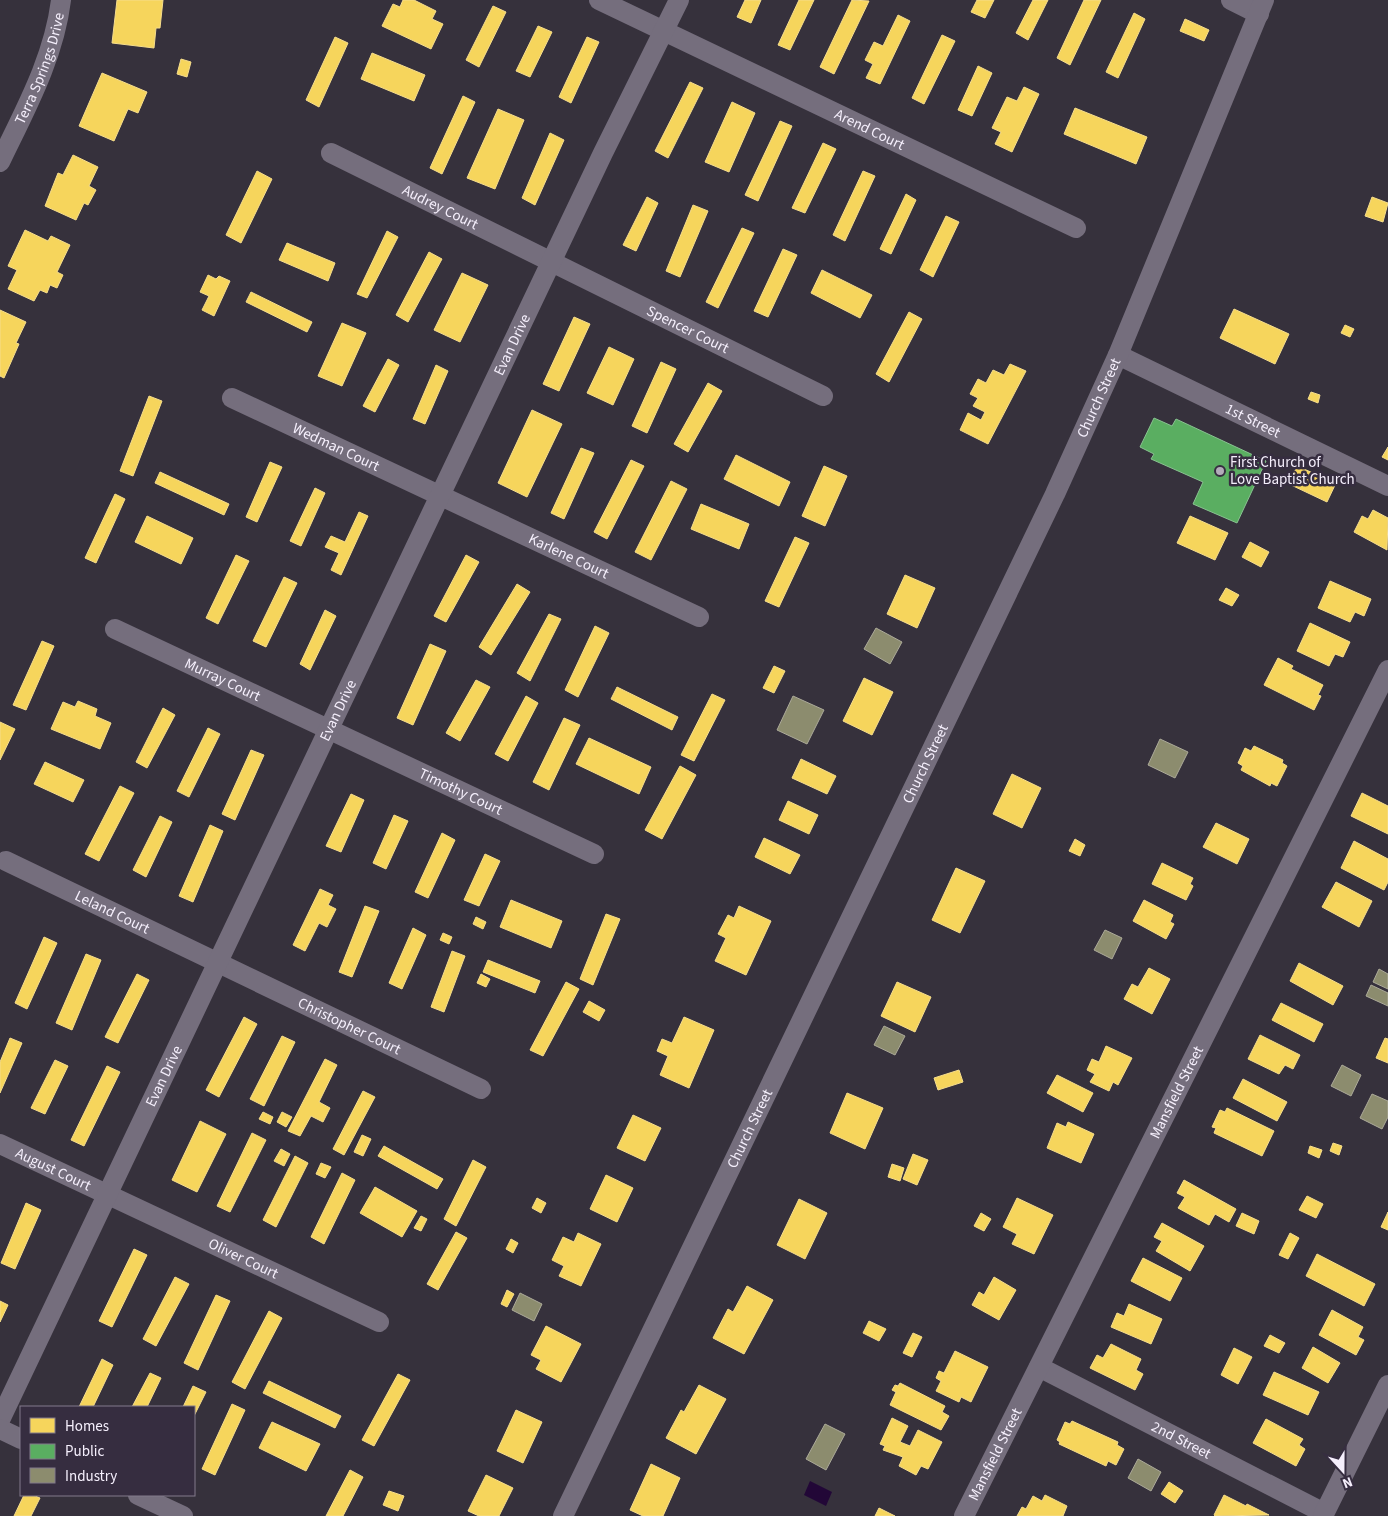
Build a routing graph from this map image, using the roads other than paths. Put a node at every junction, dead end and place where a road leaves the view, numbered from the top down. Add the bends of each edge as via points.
1 (61, 0) edge
2 (599, 0) edge
3 (679, 0) edge
4 (1231, 0) edge
5 (1262, 7) edge
6 (664, 31) junction
7 (330, 153) dead end
8 (0, 162) edge
9 (1076, 228) dead end
10 (552, 262) junction
11 (1118, 355) junction
12 (823, 396) dead end
13 (232, 398) dead end
14 (1388, 486) edge
15 (440, 496) junction
16 (699, 617) dead end
17 (115, 629) dead end
18 (1388, 670) edge
19 (329, 729) junction
20 (594, 854) dead end
21 (6, 861) dead end
22 (218, 962) junction
23 (481, 1089) dead end
24 (0, 1144) edge
25 (107, 1194) junction
26 (378, 1322) dead end
27 (1039, 1367) junction
28 (1388, 1385) edge
29 (0, 1420) edge
30 (0, 1429) edge
31 (20, 1439) edge
32 (140, 1496) edge
33 (1323, 1515) edge
34 (183, 1516) edge
35 (563, 1516) edge
36 (964, 1516) edge

1 - 8 street, Terra Springs Drive via 48,58
2 - 6 street, Arend Court
3 - 6 street, Evan Drive
4 - 5 street
5 - 11 street, Church Street
6 - 9 street, Arend Court
6 - 10 street, Evan Drive
7 - 10 street, Audrey Court
10 - 12 street, Spencer Court
10 - 15 street, Evan Drive
11 - 14 street, 1st Street
11 - 35 street, Church Street via 1051,501
13 - 15 street, Wedman Court
15 - 16 street, Karlene Court
15 - 19 street, Evan Drive
17 - 19 street, Murray Court
18 - 27 street, Mansfield Street
19 - 20 street, Timothy Court
19 - 22 street, Evan Drive
21 - 22 street, Leland Court
22 - 23 street, Christopher Court
22 - 25 street, Evan Drive
24 - 25 street, August Court
25 - 26 street, Oliver Court
25 - 29 street, Evan Drive
27 - 33 street, 2nd Street
27 - 36 street, Mansfield Street
28 - 33 street
30 - 31 street
32 - 34 street

